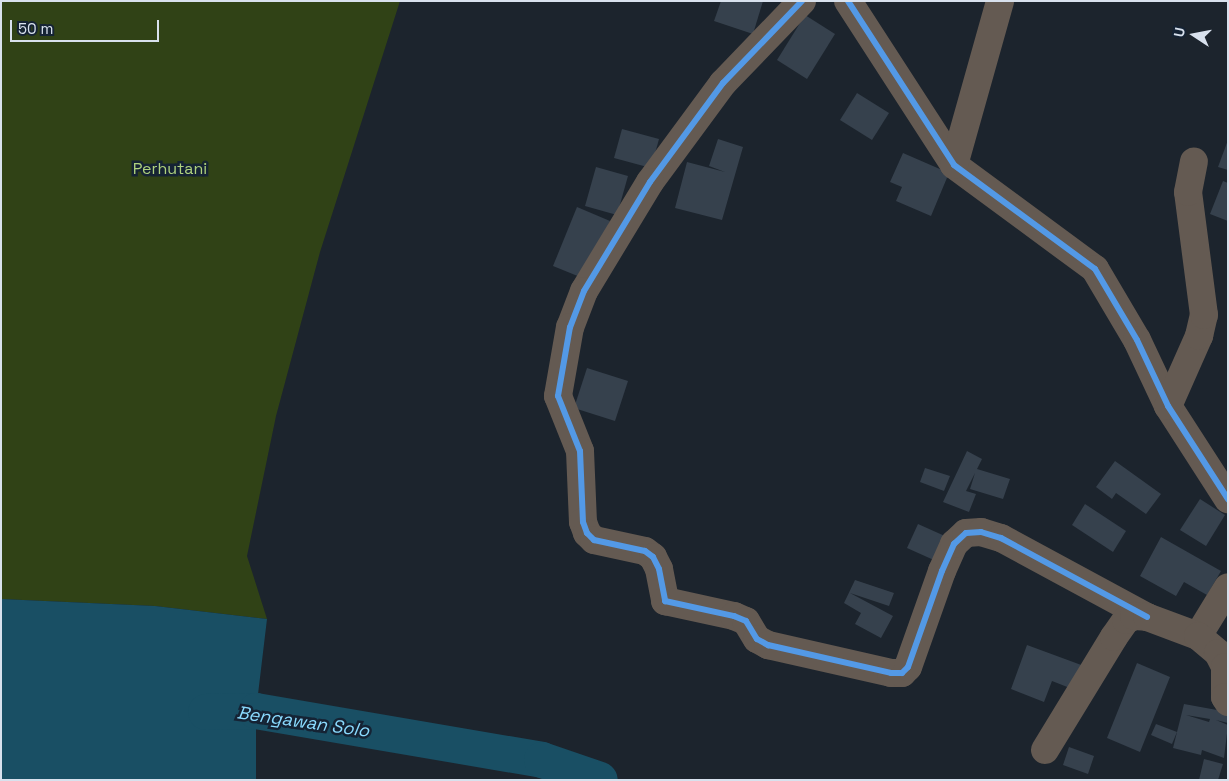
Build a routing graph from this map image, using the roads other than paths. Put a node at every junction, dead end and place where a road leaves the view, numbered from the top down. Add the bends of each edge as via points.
1 (802, 1) edge
2 (848, 1) edge
3 (1000, 1) edge
4 (1194, 162) dead end
5 (954, 165) junction
6 (1168, 406) junction
7 (1228, 499) edge
8 (1228, 587) edge
9 (1147, 617) junction
10 (1198, 636) junction
11 (1228, 702) edge
12 (1045, 750) dead end

1 - 9 street via 723,83 650,182 584,291 570,327 558,396 580,451 583,522 587,533 594,540 645,551 653,557 659,569 665,602 746,621 757,639 768,645 890,673 902,673 908,667 942,571 954,544 966,533 981,532 1001,538
2 - 5 street
3 - 5 street
4 - 6 street via 1188,202 1204,315 1199,336
5 - 6 street via 1095,269 1137,340
6 - 7 street
8 - 10 street
9 - 10 street
9 - 12 street via 1134,616 1126,620
10 - 11 street via 1218,654 1225,667 1224,696

